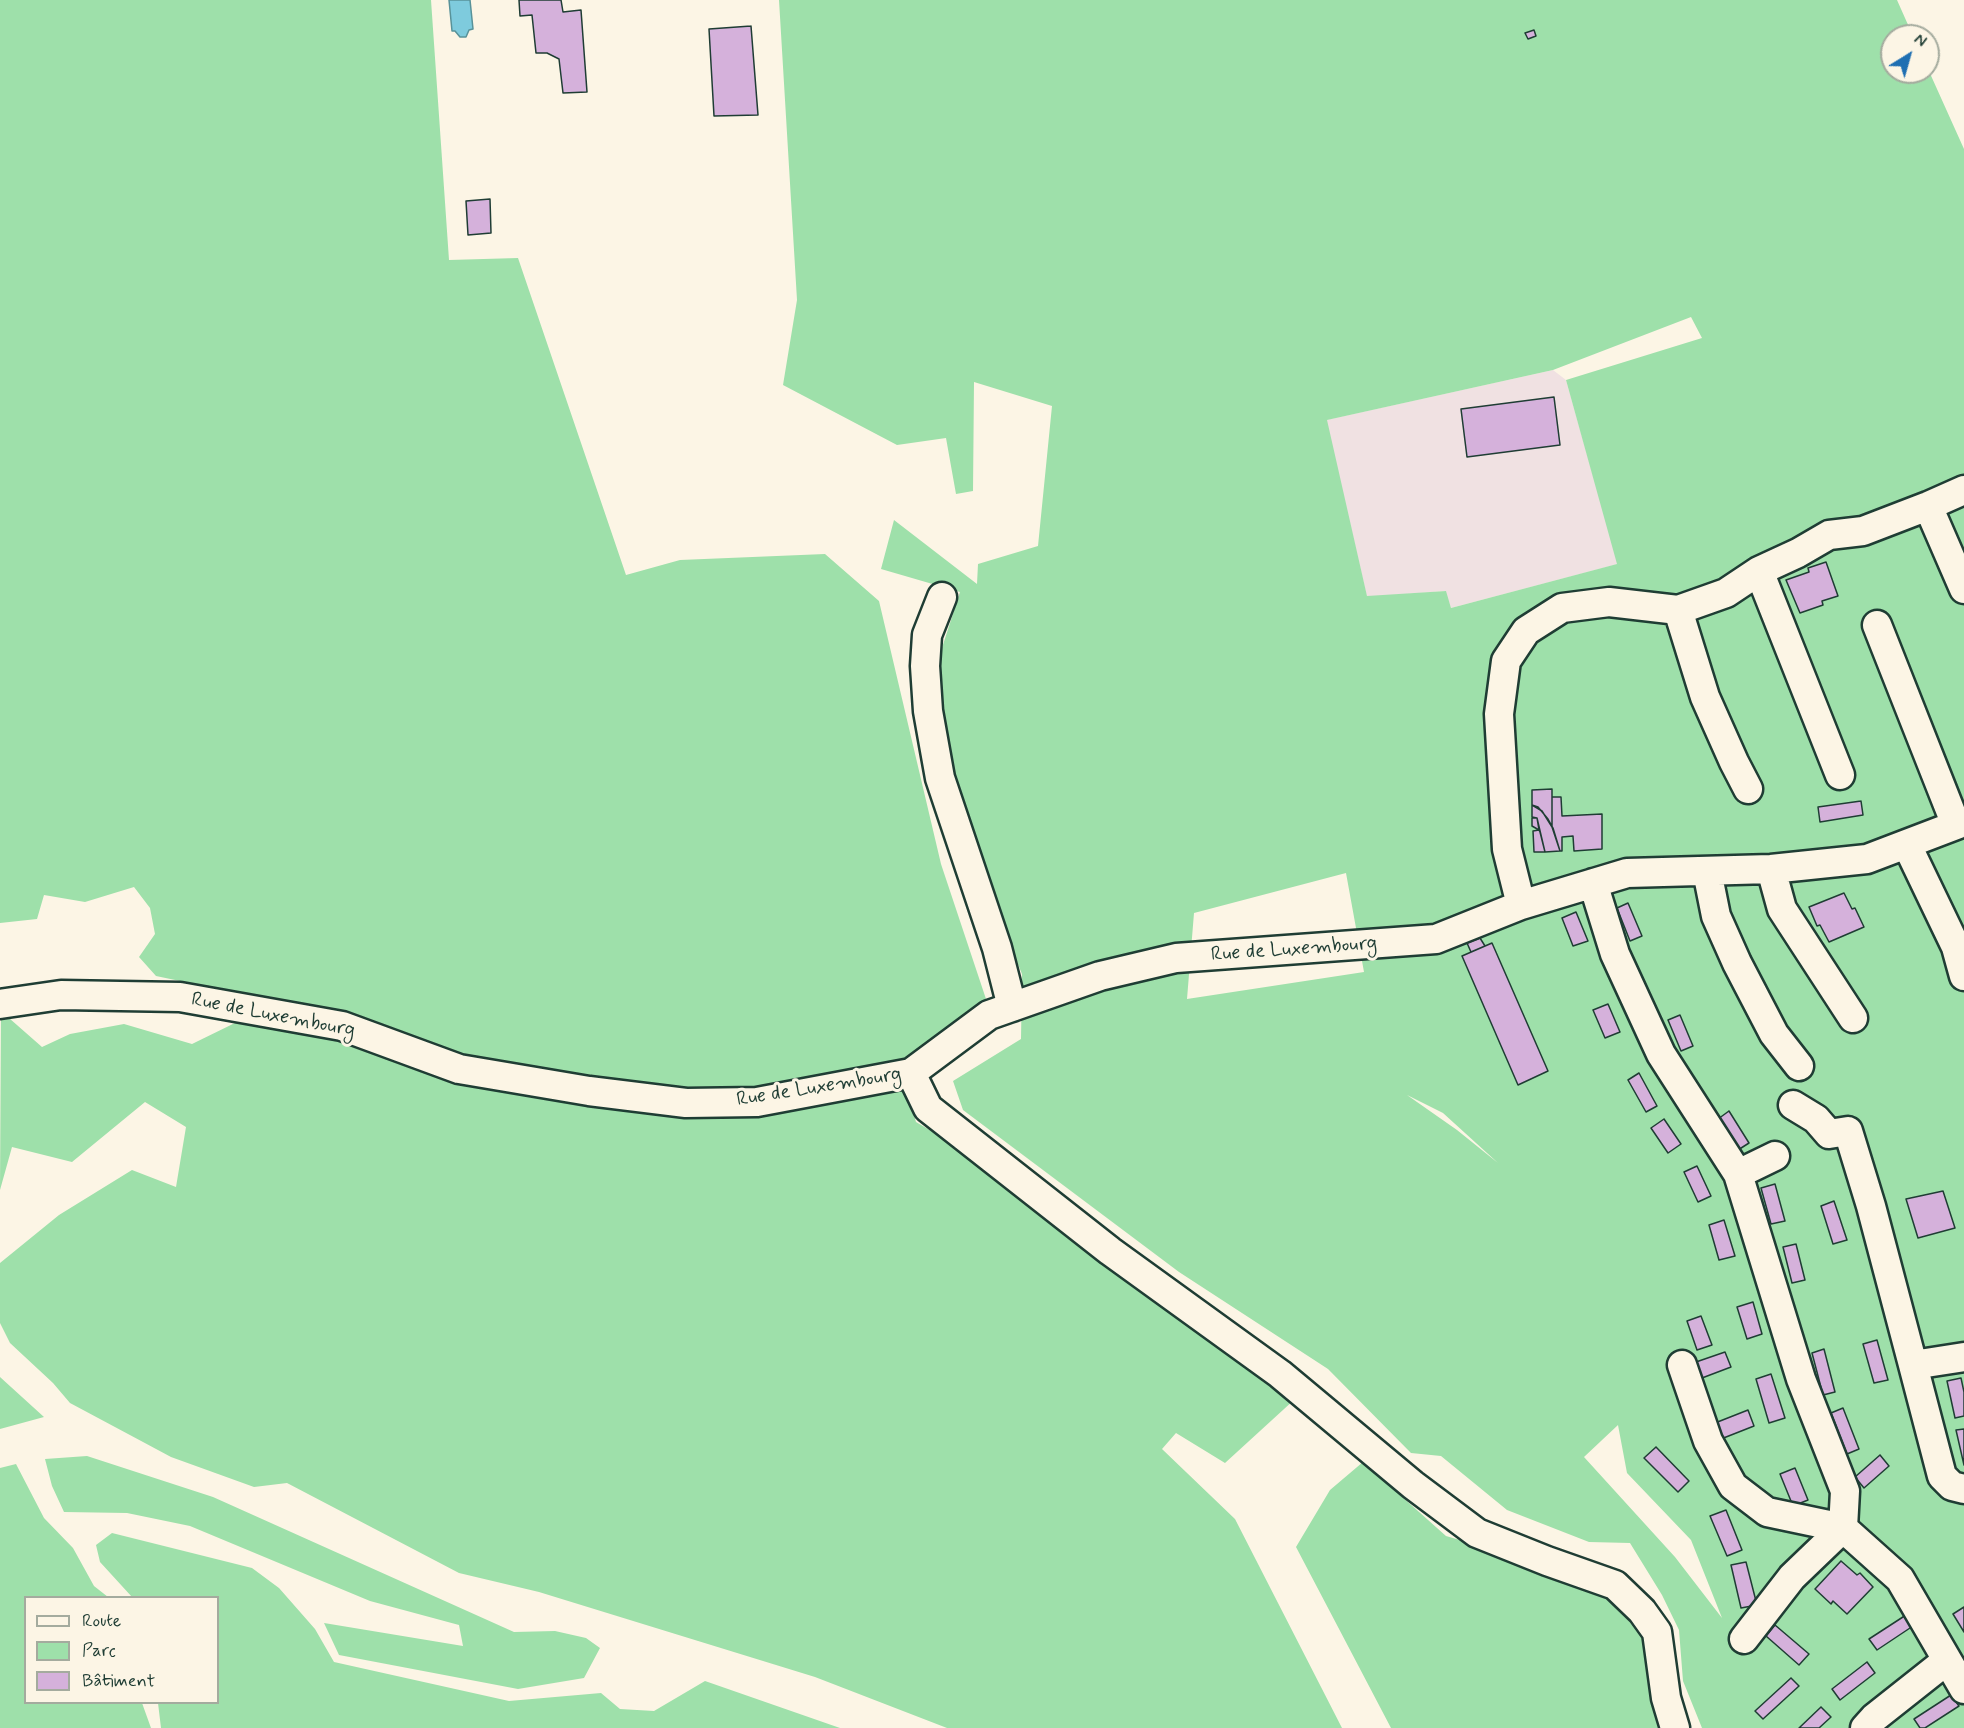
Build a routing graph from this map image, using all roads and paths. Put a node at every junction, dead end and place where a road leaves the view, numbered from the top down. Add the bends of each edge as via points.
1 (1964, 490) edge
2 (1928, 507) junction
3 (1759, 571) junction
4 (1964, 589) edge
5 (942, 597) dead end
6 (1678, 610) junction
7 (1877, 625) dead end
8 (1840, 775) dead end
9 (1748, 789) dead end
10 (1960, 823) edge
11 (1907, 845) junction
12 (1771, 869) junction
13 (1707, 871) junction
14 (1593, 883) junction
15 (1521, 905) junction
16 (1964, 976) edge
17 (0, 1004) edge
18 (1012, 1007) junction
19 (1853, 1018) dead end
20 (1799, 1066) dead end
21 (911, 1073) junction
22 (1793, 1105) dead end
23 (1775, 1156) dead end
24 (1738, 1174) junction
25 (1964, 1356) edge
26 (1682, 1365) dead end
27 (1913, 1365) junction
28 (1964, 1489) edge
29 (1843, 1528) junction
30 (1744, 1639) dead end
31 (1946, 1661) junction
32 (1964, 1689) edge
33 (1675, 1728) edge
34 (1865, 1728) edge

1 - 2 street
2 - 3 street via 1863,531 1829,535
2 - 4 street
3 - 6 street via 1726,593
3 - 8 street
5 - 18 street via 927,635 928,711 940,778 997,948
6 - 9 street via 1705,697
6 - 15 street via 1609,602 1562,608 1526,631 1506,661 1499,714 1507,849
7 - 10 street
10 - 11 street, Rue de Luxembourg
11 - 12 street, Rue de Luxembourg via 1867,859
11 - 16 street via 1956,947
12 - 13 street, Rue de Luxembourg
12 - 19 street via 1782,909
13 - 14 street, Rue de Luxembourg via 1627,873
13 - 20 street via 1716,916 1737,963 1774,1034
14 - 15 street, Rue de Luxembourg
14 - 24 street via 1615,954 1661,1054
15 - 18 street, Rue de Luxembourg via 1436,939 1176,958 1100,976
17 - 21 street, Rue de Luxembourg via 61,995 180,997 342,1026 459,1069 686,1103 757,1102
18 - 21 street, Rue de Luxembourg via 989,1015
21 - 33 street via 928,1108 1110,1251 1280,1374 1477,1533 1615,1585 1657,1632 1666,1698
22 - 27 street via 1816,1119 1829,1134 1848,1131
23 - 24 street
24 - 29 street via 1801,1379 1845,1491
25 - 27 street
26 - 29 street via 1708,1441 1733,1486 1767,1512
27 - 28 street via 1942,1476 1952,1486
29 - 30 street via 1792,1577
29 - 31 street via 1900,1579
31 - 32 street
31 - 34 street

